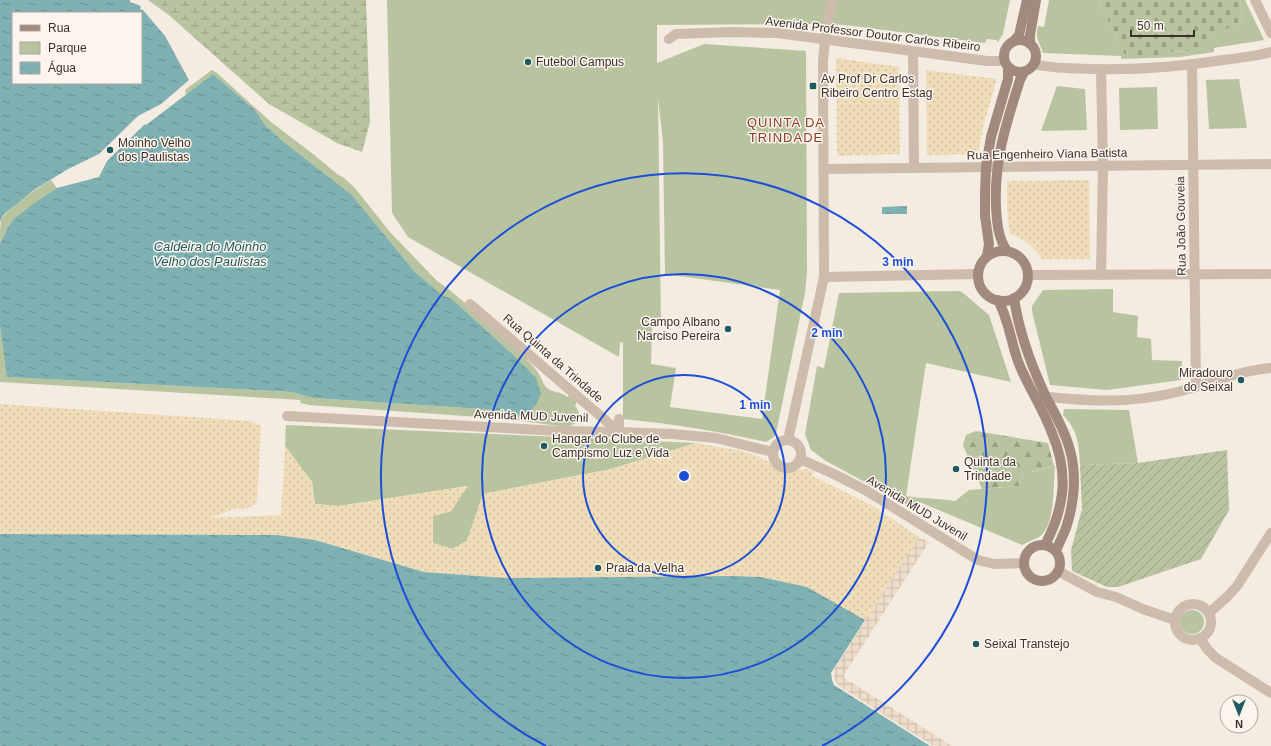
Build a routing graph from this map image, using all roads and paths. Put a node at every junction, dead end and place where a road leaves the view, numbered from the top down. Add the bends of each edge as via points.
1 (832, 0) edge
2 (1027, 0) edge
3 (1036, 0) edge
4 (1255, 0) edge
5 (1271, 33) edge
6 (669, 39) dead end
7 (825, 39) junction
8 (1014, 41) junction
9 (1030, 44) junction
10 (913, 52) junction
11 (1271, 52) edge
12 (1006, 64) junction
13 (1034, 64) junction
14 (1192, 64) junction
15 (1101, 69) junction
16 (1024, 72) junction
17 (1271, 164) edge
18 (1193, 165) junction
19 (1102, 166) junction
20 (997, 167) junction
21 (914, 168) junction
22 (986, 168) junction
23 (824, 169) junction
24 (1007, 251) junction
25 (987, 256) junction
26 (978, 274) junction
27 (1195, 274) junction
28 (1271, 274) edge
29 (1028, 275) junction
30 (1101, 275) junction
31 (824, 277) junction
32 (1014, 298) junction
33 (998, 300) junction
34 (470, 304) dead end
35 (1271, 368) edge
36 (1196, 387) junction
37 (1033, 395) junction
38 (1048, 401) junction
39 (287, 416) dead end
40 (619, 418) dead end
41 (619, 432) junction
42 (788, 440) junction
43 (773, 452) junction
44 (800, 459) junction
45 (1271, 533) edge
46 (1045, 545) junction
47 (1056, 551) junction
48 (1024, 563) junction
49 (1058, 571) junction
50 (1209, 613) junction
51 (1175, 620) junction
52 (1200, 638) junction
53 (1271, 693) edge

1 - 7 street
2 - 8 main road via 1019,35
3 - 9 main road
4 - 5 street
6 - 7 street, Avenida Professor Doutor Carlos Ribeiro via 676,34 730,32 777,33
7 - 10 street, Avenida Professor Doutor Carlos Ribeiro
7 - 23 street
8 - 9 main road via 1022,40
8 - 12 main road via 1005,50
9 - 13 main road via 1036,53
10 - 12 street, Avenida Professor Doutor Carlos Ribeiro
10 - 21 street
11 - 14 street
12 - 16 main road via 1015,72
12 - 22 main road via 1008,79 991,137
13 - 15 street
13 - 16 main road
14 - 15 street
14 - 18 street, Rua João Gouveia
15 - 19 street
16 - 20 main road via 1004,132
17 - 18 street, Rua Engenheiro Viana Batista
18 - 19 street, Rua Engenheiro Viana Batista
18 - 27 street, Rua João Gouveia
19 - 20 street, Rua Engenheiro Viana Batista
19 - 30 street
20 - 22 street, Rua Engenheiro Viana Batista
20 - 24 main road via 997,224 1000,238
21 - 22 street, Rua Engenheiro Viana Batista
21 - 23 street, Rua Engenheiro Viana Batista
22 - 25 main road via 986,224 989,244
23 - 31 street
24 - 25 main road
24 - 29 main road via 1020,257
25 - 26 main road
26 - 31 street
26 - 33 main road via 981,288 991,298
27 - 28 street
27 - 30 street
27 - 36 street, Rua João Gouveia
29 - 30 street
29 - 32 main road via 1025,289
31 - 42 street
32 - 33 main road
32 - 38 main road via 1027,352
33 - 37 main road via 1006,317 1017,358
34 - 41 street, Rua Quinta da Trindade
35 - 36 street via 1242,373
36 - 38 street via 1120,401 1062,398
37 - 38 street
37 - 46 main road via 1052,431 1062,468 1063,483 1059,512
38 - 47 main road via 1064,431 1074,479 1074,493 1066,528
39 - 41 street, Avenida MUD Juvenil
40 - 41 street
41 - 43 street, Avenida MUD Juvenil via 697,436 732,441
42 - 43 street via 780,442
42 - 44 street via 799,447
43 - 44 street via 775,461 782,467 795,466
44 - 48 street, Avenida MUD Juvenil via 867,491 978,560 994,564
45 - 50 street via 1237,586
46 - 47 main road
46 - 48 main road via 1030,549
47 - 49 main road via 1060,564
48 - 49 main road via 1029,575 1041,581 1048,580
49 - 51 street via 1097,592
50 - 51 street via 1199,605 1186,605
50 - 52 street via 1210,628
51 - 52 street via 1179,634 1193,640
52 - 53 street via 1216,658

